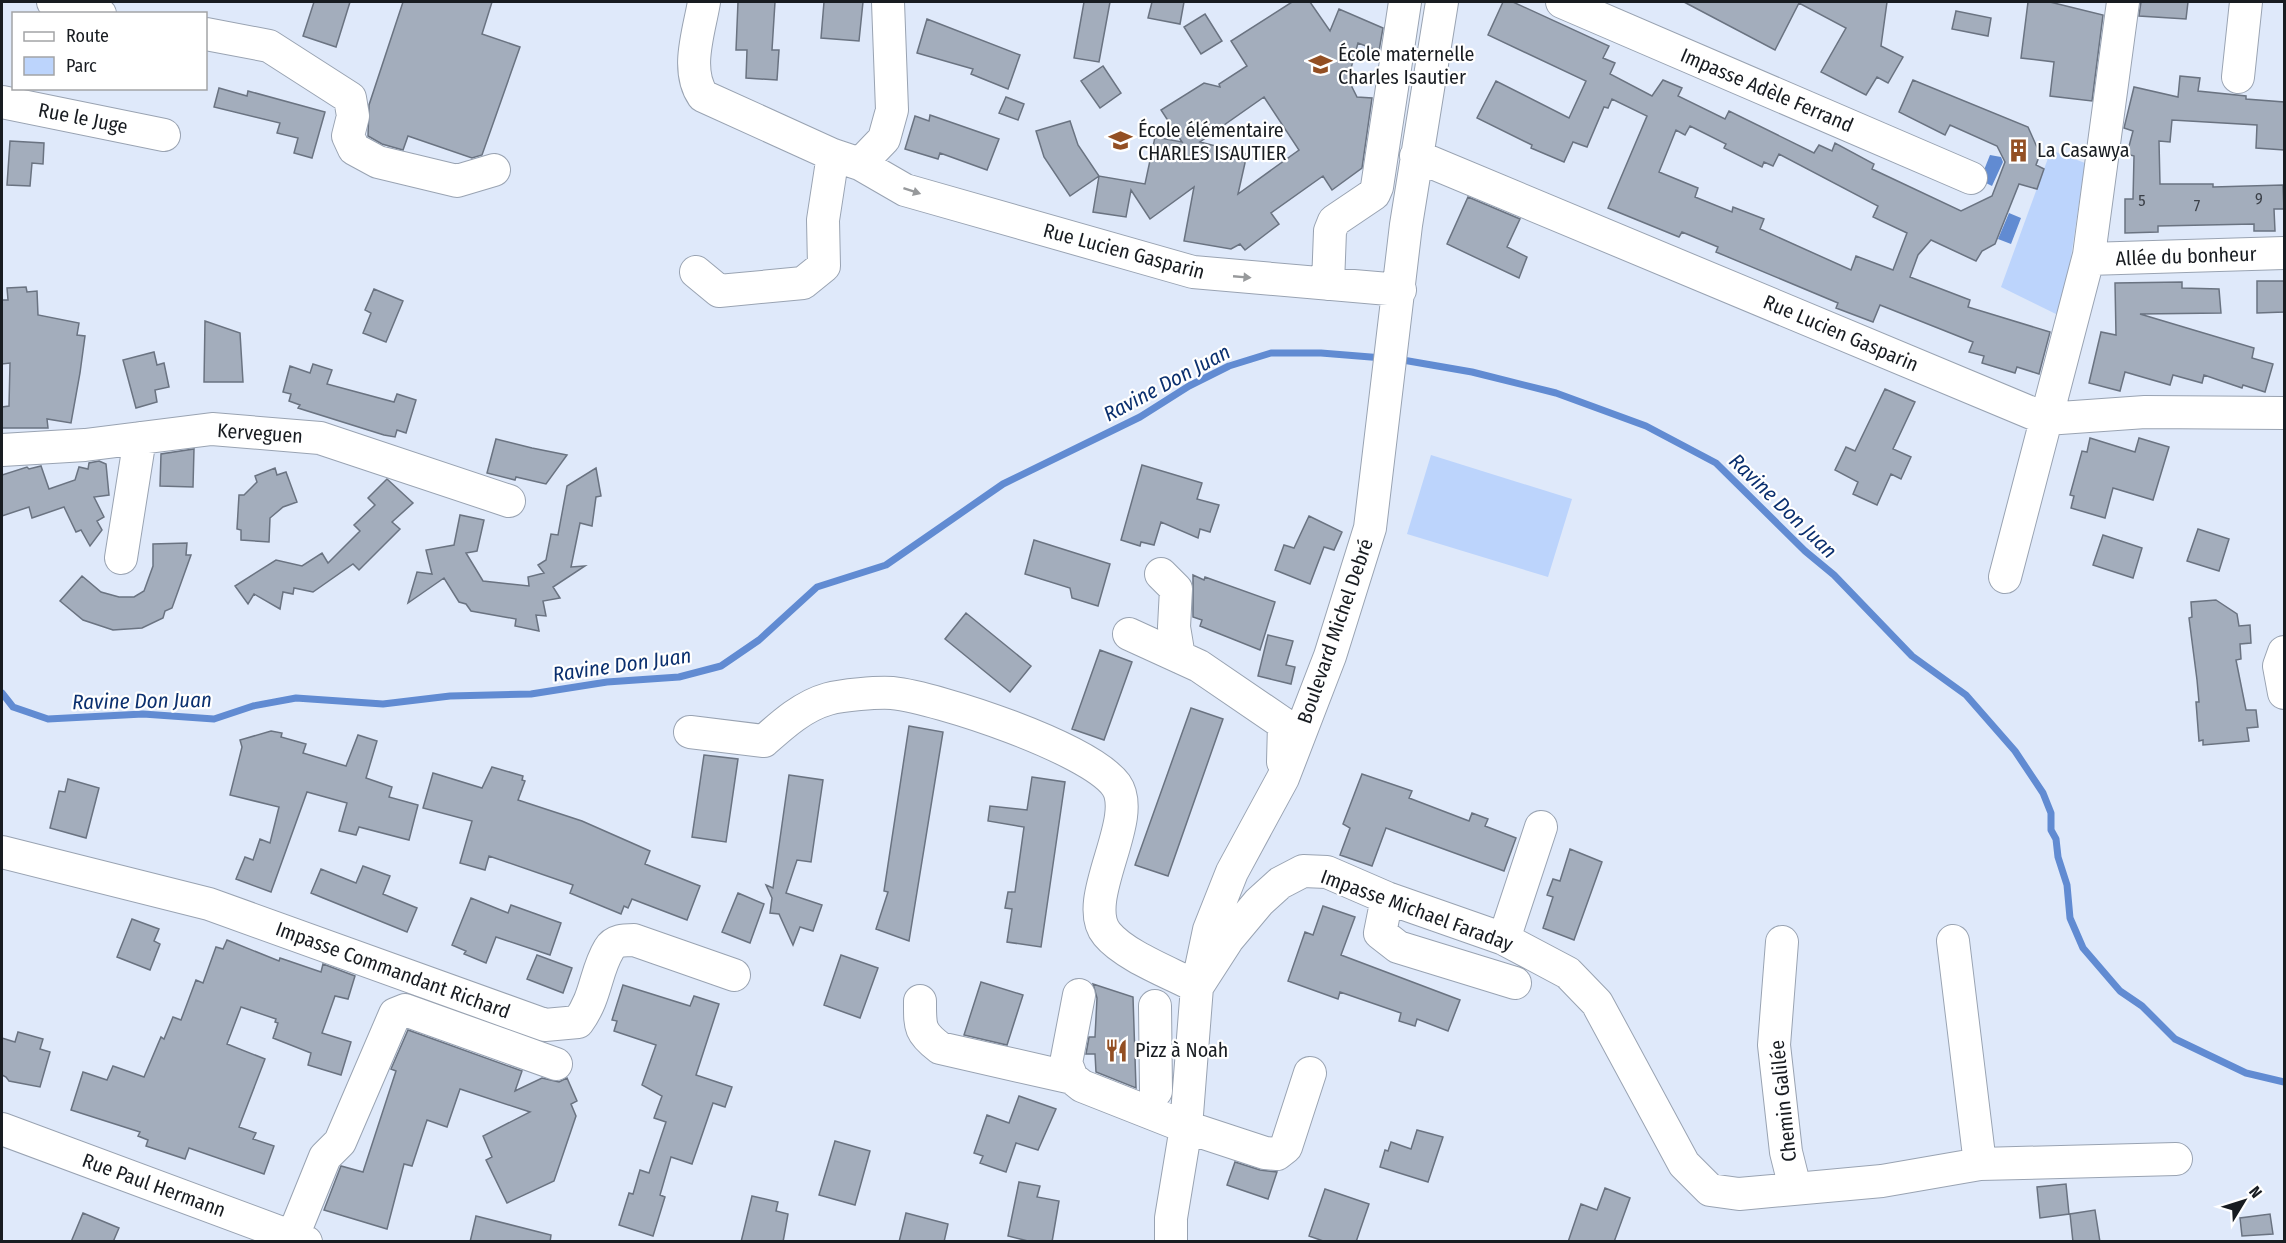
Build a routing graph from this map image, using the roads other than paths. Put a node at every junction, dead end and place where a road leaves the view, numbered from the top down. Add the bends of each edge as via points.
1 (52, 2) edge
2 (704, 2) edge
3 (888, 2) edge
4 (1405, 2) edge
5 (1442, 2) edge
6 (1562, 2) edge
7 (2123, 2) edge
8 (2246, 2) edge
9 (92, 12) edge
10 (207, 34) edge
11 (2238, 76) dead end
12 (2, 102) edge
13 (164, 135) dead end
14 (1416, 156) junction
15 (846, 160) junction
16 (494, 170) dead end
17 (1971, 178) dead end
18 (2284, 253) edge
19 (2088, 259) junction
20 (696, 272) dead end
21 (1328, 284) junction
22 (1400, 290) junction
23 (2284, 413) edge
24 (2046, 418) junction
25 (140, 438) junction
26 (2, 450) edge
27 (509, 501) dead end
28 (121, 558) dead end
29 (1161, 574) dead end
30 (2005, 577) dead end
31 (1129, 634) dead end
32 (2284, 652) edge
33 (1179, 657) junction
34 (2284, 693) edge
35 (690, 732) dead end
36 (1282, 778) junction
37 (1541, 826) dead end
38 (2, 852) edge
39 (1387, 898) junction
40 (1504, 939) junction
41 (1953, 941) dead end
42 (1782, 942) dead end
43 (734, 975) dead end
44 (1515, 983) dead end
45 (1197, 987) junction
46 (1079, 995) dead end
47 (920, 1001) dead end
48 (1155, 1006) dead end
49 (1156, 1045) junction
50 (1192, 1047) junction
51 (556, 1064) dead end
52 (1310, 1073) dead end
53 (1072, 1078) junction
54 (1156, 1091) dead end
55 (1186, 1127) junction
56 (2, 1129) edge
57 (2176, 1159) dead end
58 (1980, 1164) junction
59 (1795, 1188) junction
60 (1710, 1190) joint
61 (299, 1239) edge
62 (1171, 1242) edge

1 - 9 street
2 - 15 street, Rue Lucien Gasparin via 693,73 703,96
3 - 15 street via 892,110 884,140
4 - 21 street via 1377,187 1374,194 1334,221 1330,231
5 - 14 street, Boulevard Michel Debré
6 - 17 street, Impasse Adèle Ferrand
7 - 19 street, Allée du bonheur
8 - 11 street
10 - 16 street via 269,46 350,98 353,116 348,136 354,149 378,162 457,181
12 - 13 street, Rue le Juge
14 - 22 street, Boulevard Michel Debré
14 - 24 street, Rue Lucien Gasparin
15 - 20 street via 823,220 824,266 803,283 719,291
15 -> 21 street, Rue Lucien Gasparin via 905,190 1193,272
18 - 19 street, Allée du bonheur
19 - 24 street, Allée du bonheur
21 - 22 street, Rue Lucien Gasparin
22 - 36 street, Boulevard Michel Debré via 1390,345 1370,528 1330,656
23 - 24 street, Rue Lucien Gasparin via 2145,412
24 - 30 street, Allée du bonheur
25 - 26 street, Kerveguen
25 - 27 street, Kerveguen via 212,429 320,438
25 - 28 street
29 - 33 street via 1176,589 1174,627
31 - 33 street
32 - 34 street via 2279,666
33 - 36 street via 1199,666 1284,724
35 - 45 street via 764,741 791,717 828,699 891,693 1004,722 1102,770 1118,787 1122,810 1098,907 1105,933
36 - 45 street, Boulevard Michel Debré via 1232,872 1209,930
37 - 40 street
38 - 43 street, Impasse Commandant Richard via 209,904 545,1024 578,1022 594,994 609,948 619,940 634,940
39 - 40 street, Impasse Michael Faraday
39 - 44 street via 1380,933 1398,947
39 - 45 street, Impasse Michael Faraday via 1327,872 1304,871 1280,883 1258,902
40 - 60 street, Impasse Michael Faraday via 1568,973 1597,1003 1684,1164
41 - 58 street
42 - 59 street, Chemin Galilée via 1774,1045 1786,1152
45 - 50 street, Boulevard Michel Debré
46 - 53 street via 1066,1064
47 - 53 street via 920,1028 940,1048
48 - 49 street
49 - 50 street
49 - 54 street
50 - 55 street, Boulevard Michel Debré
51 - 61 street via 405,1010 395,1014 340,1142 325,1157
52 - 55 street via 1286,1147 1277,1154
53 - 55 street via 1082,1086
55 - 62 street, Boulevard Michel Debré via 1171,1218
56 - 61 street, Rue Paul Hermann
57 - 58 street, Chemin Galilée
58 - 59 street, Chemin Galilée via 1882,1181
59 - 60 street, Chemin Galilée via 1739,1194

